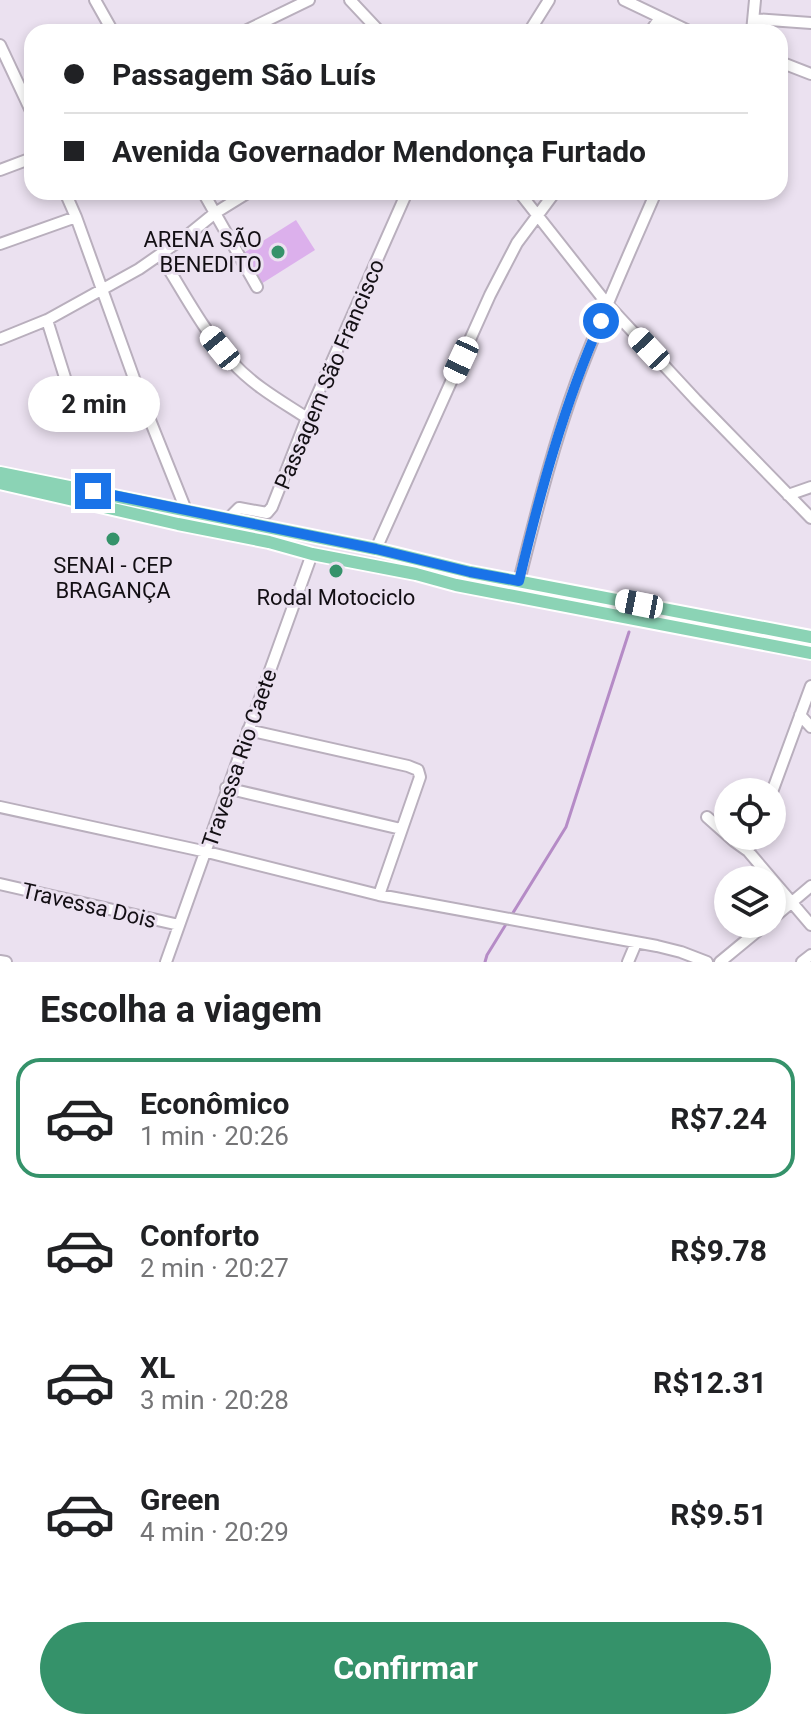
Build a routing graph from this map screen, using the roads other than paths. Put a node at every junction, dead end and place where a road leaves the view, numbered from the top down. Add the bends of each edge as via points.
1 (95, 0) edge
2 (309, 0) edge
3 (350, 0) edge
4 (549, 0) edge
5 (624, 0) edge
6 (755, 0) edge
7 (660, 18) junction
8 (754, 19) junction
9 (811, 23) edge
10 (108, 24) edge
11 (260, 24) edge
12 (372, 24) edge
13 (534, 24) edge
14 (656, 24) edge
15 (673, 24) edge
16 (753, 24) edge
17 (0, 45) edge
18 (788, 65) edge
19 (811, 74) edge
20 (24, 96) edge
21 (24, 161) edge
22 (0, 170) edge
23 (69, 200) edge
24 (208, 200) edge
25 (236, 200) edge
26 (403, 200) edge
27 (526, 200) edge
28 (548, 200) edge
29 (653, 200) edge
30 (215, 213) junction
31 (537, 214) junction
32 (76, 217) junction
33 (0, 244) edge
34 (160, 255) junction
35 (257, 287) dead end
36 (102, 288) junction
37 (608, 305) junction
38 (47, 320) junction
39 (0, 339) edge
40 (140, 395) junction
41 (307, 418) junction
42 (0, 473) edge
43 (0, 483) edge
44 (811, 487) edge
45 (788, 495) junction
46 (186, 510) junction
47 (811, 518) edge
48 (228, 519) junction
49 (376, 549) junction
50 (312, 554) junction
51 (519, 581) junction
52 (811, 637) edge
53 (811, 653) edge
54 (811, 686) edge
55 (800, 715) junction
56 (811, 727) edge
57 (248, 730) junction
58 (777, 778) edge
59 (226, 788) junction
60 (0, 807) edge
61 (707, 817) dead end
62 (401, 829) junction
63 (748, 851) joint
64 (207, 852) junction
65 (0, 884) edge
66 (811, 886) edge
67 (379, 895) junction
68 (793, 902) junction
69 (786, 908) edge
70 (179, 925) junction
71 (811, 925) edge
72 (749, 938) edge
73 (636, 943) junction
74 (811, 955) edge
75 (0, 961) edge
76 (6, 962) edge
77 (166, 962) edge
78 (628, 962) edge
79 (707, 962) edge
80 (720, 962) edge
81 (802, 962) edge

1 - 10 street
2 - 11 street
3 - 12 street
4 - 13 street
5 - 7 street
6 - 8 street
7 - 14 street
7 - 15 street
8 - 9 street
8 - 16 street
17 - 20 street
18 - 19 street
21 - 22 street
23 - 32 street
24 - 30 street
25 - 30 street
26 - 41 street, Passagem São Francisco
27 - 31 street
28 - 31 street
29 - 37 street
30 - 34 street
30 - 35 street
31 - 37 street
31 - 49 street via 490,295
32 - 33 street
32 - 36 street
34 - 36 street
34 - 41 street via 232,362
36 - 38 street
36 - 40 street
37 - 45 street
37 - 51 street via 576,383
38 - 39 street
38 - 40 street via 78,411
40 - 46 street
41 - 48 street, Passagem São Francisco via 270,511 239,508
42 - 46 main road
43 - 50 main road
44 - 45 street
45 - 47 street
46 - 48 main road
48 - 49 main road
49 - 51 main road
50 - 53 main road
50 - 57 street, Travessa Rio Caete
51 - 52 main road
54 - 55 street
55 - 56 street
55 - 58 street
57 - 59 street, Travessa Rio Caete
57 - 62 street via 416,768 420,777
59 - 62 street
59 - 64 street, Travessa Rio Caete
60 - 64 street
61 - 63 street
62 - 67 street
63 - 68 street
64 - 67 street
64 - 70 street, Travessa Rio Caete
65 - 70 street, Travessa Dois
66 - 68 street
67 - 73 street
68 - 69 street
68 - 71 street
70 - 77 street, Travessa Rio Caete
72 - 80 street
73 - 78 street
73 - 79 street
74 - 81 street
75 - 76 street

